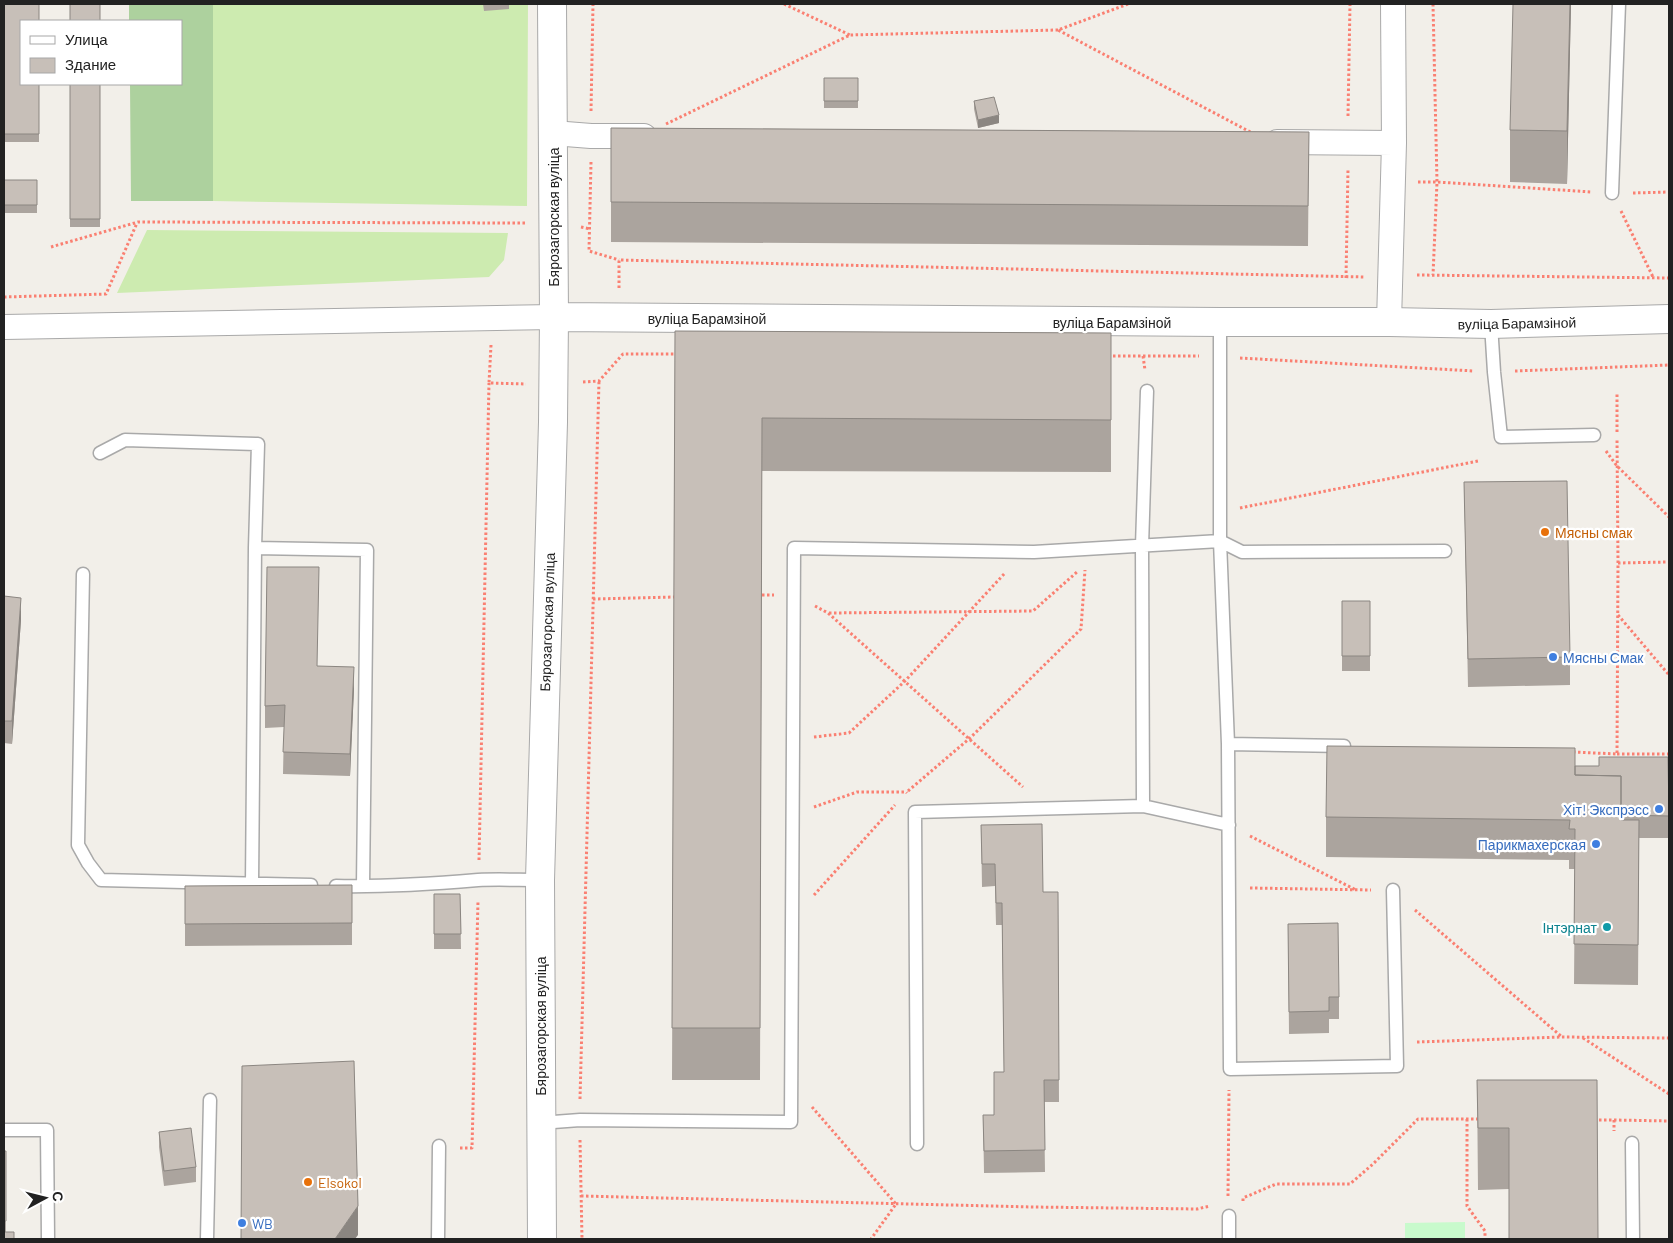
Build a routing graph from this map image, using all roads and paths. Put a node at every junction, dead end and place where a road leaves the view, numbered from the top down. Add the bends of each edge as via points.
1 (552, 4) edge
2 (784, 4) edge
3 (1128, 4) edge
4 (1393, 4) edge
5 (1433, 4) edge
6 (1620, 4) edge
7 (1058, 30) junction
8 (850, 35) junction
9 (553, 133) junction
10 (652, 136) joint
11 (1265, 142) joint
12 (1394, 143) junction
13 (1392, 182) junction
14 (1437, 182) junction
15 (1669, 192) edge
16 (1612, 193) junction
17 (138, 222) junction
18 (553, 223) junction
19 (590, 229) dead end
20 (51, 247) dead end
21 (1434, 275) junction
22 (1389, 276) junction
23 (1653, 278) junction
24 (1669, 278) edge
25 (4, 297) edge
26 (554, 317) junction
27 (619, 318) junction
28 (492, 319) junction
29 (1669, 319) edge
30 (1220, 322) junction
31 (1389, 322) junction
32 (1491, 324) junction
33 (4, 327) edge
34 (623, 354) junction
35 (682, 354) edge
36 (1104, 356) edge
37 (1220, 357) junction
38 (1669, 365) edge
39 (1494, 372) junction
40 (599, 381) junction
41 (489, 383) junction
42 (553, 385) junction
43 (1147, 391) dead end
44 (1617, 393) dead end
45 (1594, 435) joint
46 (100, 453) dead end
47 (1478, 461) dead end
48 (1616, 466) junction
49 (1220, 512) junction
50 (1669, 517) edge
51 (1220, 541) junction
52 (1142, 546) junction
53 (255, 548) junction
54 (1445, 551) dead end
55 (1024, 552) junction
56 (1669, 562) edge
57 (1618, 563) junction
58 (83, 574) dead end
59 (762, 595) edge
60 (795, 595) junction
61 (674, 597) edge
62 (593, 599) junction
63 (968, 612) junction
64 (828, 613) junction
65 (1618, 615) junction
66 (1669, 675) edge
67 (905, 681) junction
68 (970, 738) junction
69 (793, 740) junction
70 (1228, 744) junction
71 (1356, 747) edge
72 (1572, 752) edge
73 (1617, 754) junction
74 (1669, 754) edge
75 (906, 792) junction
76 (1143, 806) junction
77 (1048, 809) junction
78 (914, 812) junction
79 (793, 814) junction
80 (1229, 825) junction
81 (479, 880) junction
82 (540, 880) junction
83 (252, 884) junction
84 (363, 886) junction
85 (1356, 890) dead end
86 (1393, 890) dead end
87 (792, 919) junction
88 (1582, 1038) junction
89 (1669, 1038) edge
90 (1396, 1043) junction
91 (1230, 1069) junction
92 (792, 1084) junction
93 (1669, 1094) edge
94 (210, 1100) dead end
95 (1467, 1119) junction
96 (1486, 1119) edge
97 (580, 1120) junction
98 (1585, 1120) edge
99 (1614, 1120) junction
100 (1669, 1121) edge
101 (540, 1123) junction
102 (4, 1130) edge
103 (1614, 1140) dead end
104 (1632, 1143) dead end
105 (916, 1144) dead end
106 (439, 1146) joint
107 (581, 1196) junction
108 (1244, 1198) junction
109 (1228, 1202) junction
110 (896, 1204) junction
111 (1243, 1207) dead end
112 (1229, 1216) joint
113 (48, 1239) edge
114 (207, 1239) edge
115 (438, 1239) edge
116 (542, 1239) edge
117 (582, 1239) edge
118 (871, 1239) edge
119 (1229, 1239) edge
120 (1485, 1239) edge
121 (1632, 1239) edge

1 - 9 street, Бярозагорская вуліца
2 - 8 path
3 - 7 path
4 - 12 street
5 - 14 path
6 - 16 lane
7 - 8 path
7 - 11 path
8 - 10 path
9 - 10 street
9 - 18 street, Бярозагорская вуліца
11 - 12 street
12 - 13 street
13 - 14 path
13 - 22 street
14 - 16 path
14 - 21 path
15 - 16 path
16 - 23 path
17 - 18 path
17 - 20 path
17 - 25 path via 106,294
18 - 19 path
18 - 26 street, Бярозагорская вуліца
21 - 22 path
21 - 23 path
22 - 27 path via 1346,278 619,260
22 - 31 street
23 - 24 path
26 - 27 street, вуліца Барамзіной
26 - 28 street
26 - 42 street, Бярозагорская вуліца
27 - 30 street, вуліца Барамзіной
27 - 34 path
28 - 33 street
28 - 41 path
29 - 32 street, вуліца Барамзіной
30 - 31 street, вуліца Барамзіной
30 - 37 lane
31 - 32 street, вуліца Барамзіной
32 - 39 lane
34 - 35 path
34 - 40 path
36 - 37 path
37 - 39 path
37 - 49 lane
38 - 39 path
39 - 45 lane via 1501,437
40 - 42 path
40 - 62 path
41 - 42 path
41 - 81 path
42 - 82 street, Бярозагорская вуліца
43 - 52 lane
44 - 48 path
45 - 48 path
46 - 53 lane via 125,440 258,444
47 - 49 path
48 - 50 path
48 - 57 path
49 - 51 lane
51 - 52 lane
51 - 54 lane via 1242,552
51 - 70 lane
52 - 55 lane
52 - 76 lane
53 - 83 lane
53 - 84 lane via 366,550
55 - 60 lane via 794,548
55 - 63 path
56 - 57 path
57 - 65 path
58 - 83 lane via 78,845 101,880
59 - 60 path
60 - 64 path
60 - 69 lane
61 - 62 path
62 - 97 path
63 - 64 path
63 - 67 path
63 - 68 path via 1032,611 1085,564 1081,629
64 - 67 path
65 - 66 path
65 - 73 path
67 - 68 path
67 - 69 path via 849,733
68 - 75 path
68 - 77 path
69 - 79 lane
70 - 71 lane
70 - 80 lane
72 - 73 path
73 - 74 path
75 - 78 path
75 - 79 path via 857,792
75 - 87 path
76 - 77 lane
76 - 80 lane
77 - 78 lane
78 - 105 lane
79 - 87 lane
80 - 85 path
80 - 91 lane
81 - 82 lane
81 - 84 lane
81 - 106 path via 472,1148
82 - 101 street, Бярозагорская вуліца
83 - 84 lane
86 - 90 lane
87 - 92 lane
88 - 89 path
88 - 90 path
88 - 93 path
90 - 91 lane via 1396,1066
91 - 109 path
92 - 97 lane via 791,1122
92 - 110 path
94 - 114 lane
95 - 96 path
95 - 108 path via 1418,1119 1350,1184 1276,1184
95 - 120 path via 1467,1206 1485,1231
97 - 101 lane
97 - 107 path
98 - 99 path
99 - 100 path
99 - 103 path
101 - 116 street, Бярозагорская вуліца
102 - 113 lane via 47,1130
104 - 121 lane
106 - 115 lane
107 - 110 path
107 - 117 path
108 - 109 path
108 - 111 path
109 - 110 path via 1197,1209
109 - 112 path
110 - 118 path
112 - 119 lane

